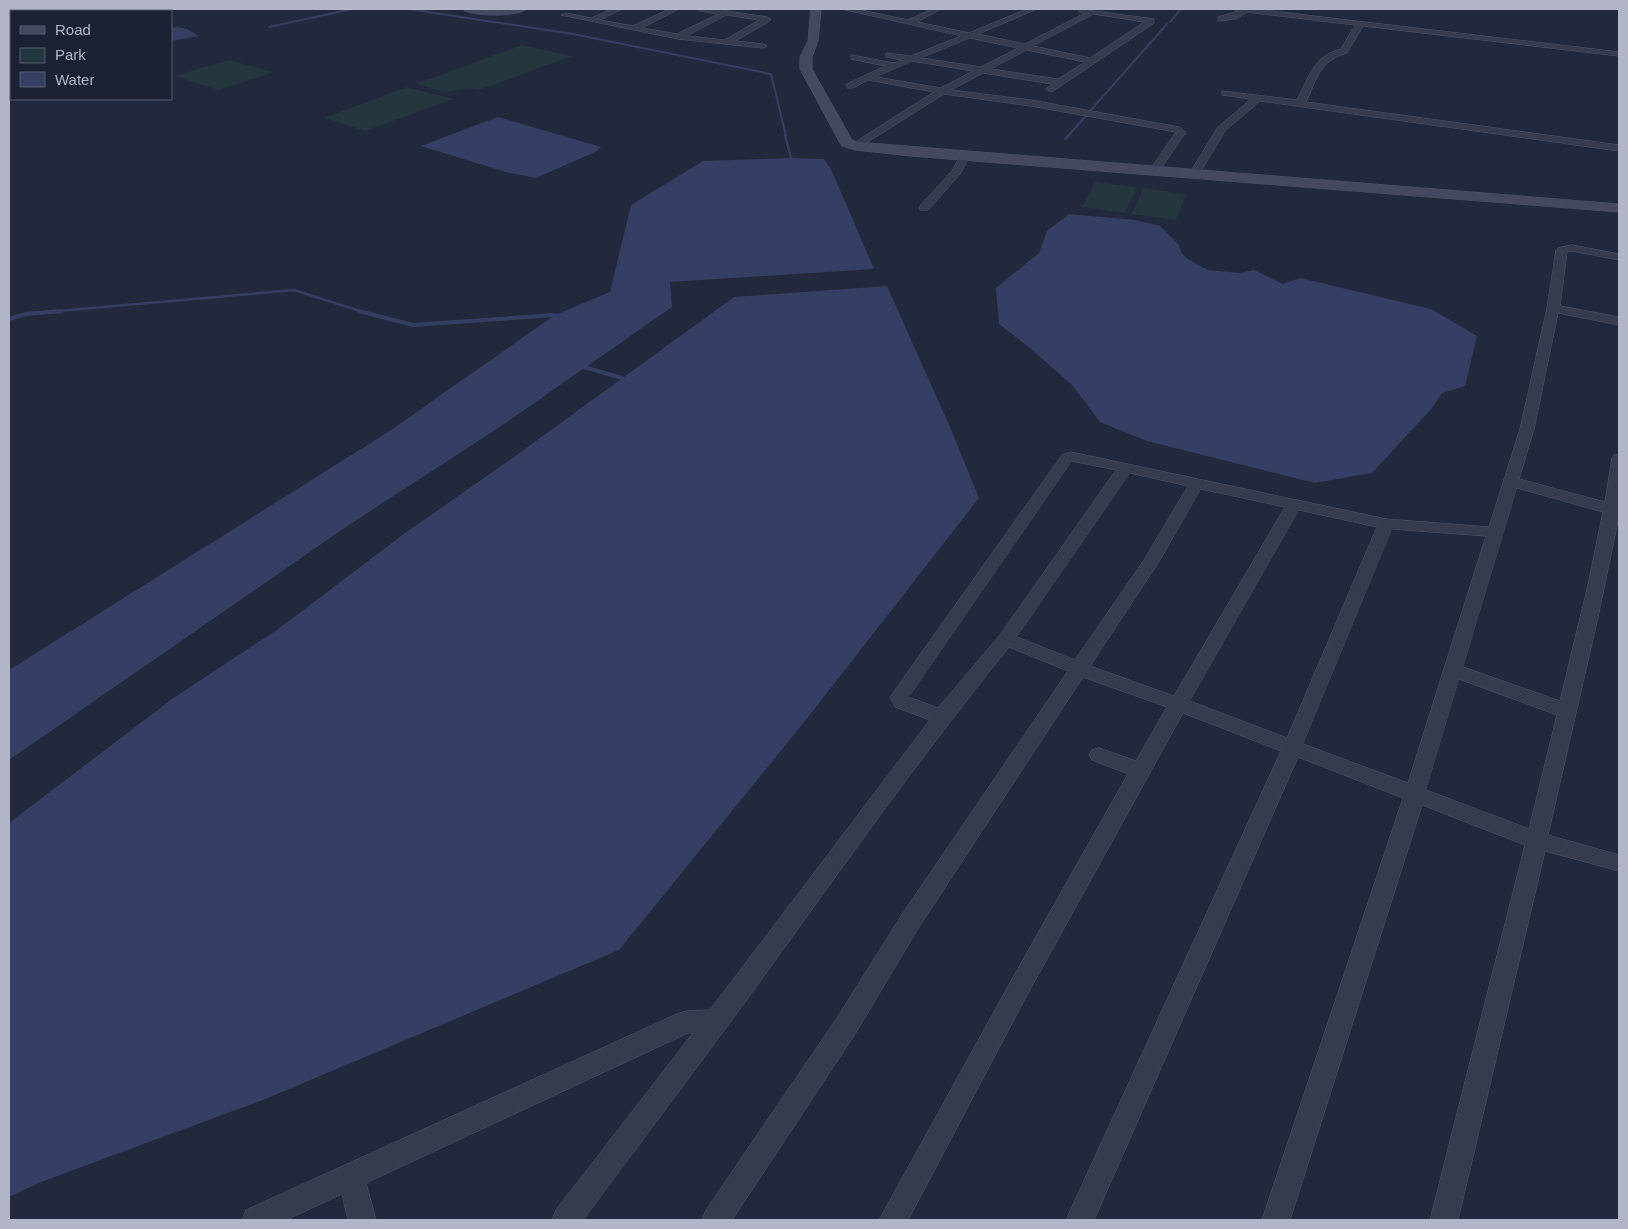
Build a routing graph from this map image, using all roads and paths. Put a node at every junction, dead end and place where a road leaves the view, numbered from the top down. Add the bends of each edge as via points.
1 (467, 9) edge
2 (522, 9) edge
3 (618, 9) edge
4 (675, 9) edge
5 (700, 9) edge
6 (816, 9) edge
7 (846, 9) edge
8 (937, 9) edge
9 (1033, 9) edge
10 (1073, 9) edge
11 (1237, 9) edge
12 (1246, 10) edge
13 (726, 12) junction
14 (1092, 12) junction
15 (565, 15) dead end
16 (1221, 18) dead end
17 (593, 20) junction
18 (910, 22) junction
19 (1360, 24) junction
20 (635, 28) junction
21 (968, 35) junction
22 (678, 37) junction
23 (727, 42) junction
24 (763, 46) dead end
25 (1022, 47) junction
26 (889, 54) dead end
27 (1619, 54) edge
28 (854, 56) dead end
29 (912, 59) junction
30 (1092, 60) junction
31 (896, 66) junction
32 (979, 70) junction
33 (869, 78) junction
34 (1058, 82) junction
35 (850, 86) dead end
36 (942, 91) junction
37 (1225, 93) dead end
38 (1258, 98) junction
39 (1031, 103) junction
40 (1300, 104) junction
41 (855, 146) junction
42 (1619, 148) edge
43 (965, 156) junction
44 (1154, 171) junction
45 (1194, 174) junction
46 (924, 208) dead end
47 (1619, 208) edge
48 (1619, 258) edge
49 (1553, 308) junction
50 (1619, 322) edge
51 (1619, 458) edge
52 (1125, 469) junction
53 (1511, 482) junction
54 (1197, 484) junction
55 (1294, 504) junction
56 (1616, 510) edge
57 (1386, 524) junction
58 (1494, 532) junction
59 (1006, 639) junction
60 (1079, 669) junction
61 (1452, 670) junction
62 (1178, 704) junction
63 (1567, 711) junction
64 (942, 718) junction
65 (1292, 748) junction
66 (1099, 755) dead end
67 (1140, 771) junction
68 (1415, 794) junction
69 (1538, 841) junction
70 (1619, 863) edge
71 (717, 1021) junction
72 (351, 1177) junction
73 (256, 1220) edge
74 (362, 1220) edge
75 (566, 1220) edge
76 (716, 1220) edge
77 (893, 1220) edge
78 (1080, 1220) edge
79 (1276, 1220) edge
80 (1444, 1220) edge

1 - 2 street via 492,12
3 - 17 street
4 - 20 street
5 - 13 street
6 - 41 street via 806,69 847,142
7 - 18 street
8 - 18 street
9 - 21 street
10 - 14 street
11 - 12 street
12 - 16 street
12 - 19 street
13 - 22 street
13 - 23 street via 767,19
14 - 25 street
14 - 30 street via 1151,22
15 - 17 street
17 - 20 street
18 - 21 street
19 - 27 street
19 - 40 street via 1344,50 1321,62
20 - 22 street
21 - 25 street
21 - 29 street
22 - 23 street
23 - 24 street
25 - 30 street
25 - 32 street
26 - 29 street
28 - 31 street
29 - 31 street
29 - 32 street
30 - 34 street
31 - 33 street
32 - 34 street
32 - 36 street
33 - 35 street
33 - 36 street
34 - 39 street
36 - 39 street
36 - 41 street
37 - 38 street
38 - 40 street
38 - 45 street via 1221,129
39 - 44 street via 1180,131
40 - 42 street
41 - 43 street
43 - 44 street
43 - 46 street via 956,172
44 - 45 street
45 - 47 street
48 - 49 street via 1572,248 1562,250
49 - 50 street
49 - 53 street via 1528,429
51 - 56 street
52 - 54 street
52 - 59 street
52 - 64 street via 1077,456 1067,458 899,697 902,702
53 - 56 street
53 - 58 street
54 - 55 street
54 - 60 street via 1152,560
55 - 57 street
55 - 62 street
56 - 63 street
57 - 58 street
57 - 65 street
58 - 61 street
59 - 60 street
59 - 64 street
60 - 62 street
60 - 76 street
61 - 63 street
61 - 68 street
62 - 65 street
62 - 67 street
63 - 69 street
64 - 71 street
65 - 68 street
65 - 78 street
66 - 67 street
67 - 77 street
68 - 69 street
68 - 79 street
69 - 70 street
69 - 80 street
71 - 72 street via 686,1022
71 - 75 street
72 - 73 street
72 - 74 street

